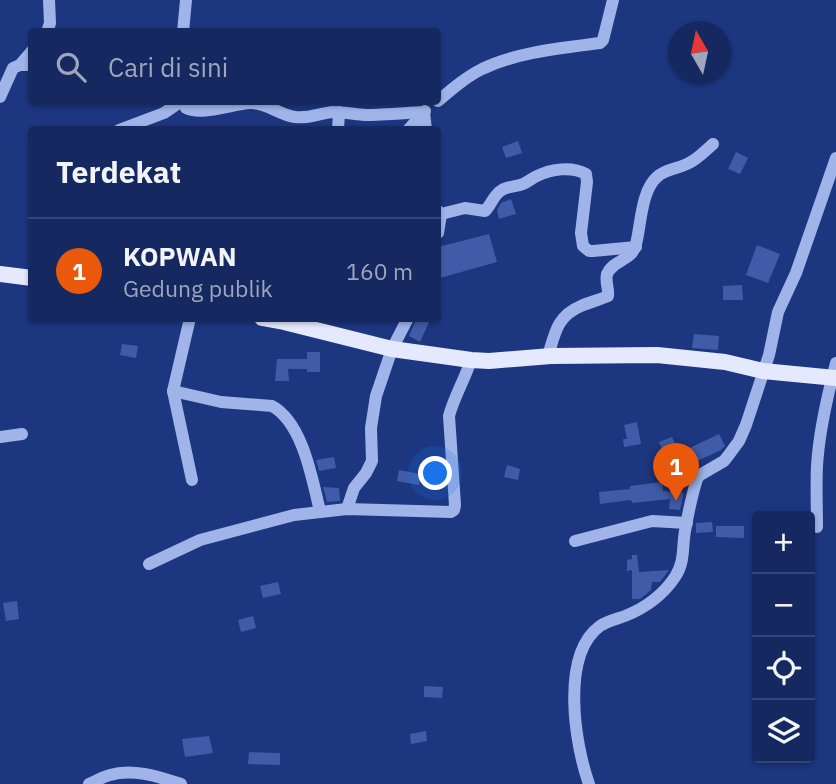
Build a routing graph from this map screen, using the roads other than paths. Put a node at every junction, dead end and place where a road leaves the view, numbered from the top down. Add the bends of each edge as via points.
1 (49, 0) edge
2 (186, 0) edge
3 (612, 0) edge
4 (48, 28) edge
5 (183, 28) edge
6 (26, 65) edge
7 (0, 97) edge
8 (441, 98) edge
9 (177, 105) edge
10 (184, 105) edge
11 (238, 105) edge
12 (264, 105) edge
13 (432, 105) edge
14 (339, 112) junction
15 (424, 112) junction
16 (130, 126) edge
17 (338, 126) edge
18 (412, 126) edge
19 (426, 126) edge
20 (712, 144) dead end
21 (836, 158) edge
22 (441, 213) edge
23 (636, 247) junction
24 (0, 274) edge
25 (28, 278) edge
26 (189, 322) edge
27 (284, 322) edge
28 (406, 322) edge
29 (392, 349) junction
30 (548, 356) junction
31 (471, 360) junction
32 (763, 371) junction
33 (835, 373) edge
34 (173, 391) junction
35 (22, 434) dead end
36 (0, 437) edge
37 (192, 480) dead end
38 (347, 509) junction
39 (320, 511) junction
40 (687, 523) junction
41 (817, 527) dead end
42 (575, 541) dead end
43 (149, 564) dead end
44 (89, 784) edge
45 (181, 784) edge
46 (589, 784) edge

1 - 4 street
2 - 5 street
3 - 8 street via 600,43 502,61 474,73
6 - 7 street via 13,68
9 - 16 street
10 - 11 street via 191,110
12 - 14 street via 297,117
13 - 15 street
14 - 15 street
14 - 17 street
15 - 18 street
15 - 19 street
20 - 23 street via 695,160 655,178 641,215
21 - 32 street via 778,312
22 - 23 street via 465,208 485,211 502,190 551,171 580,171 587,181 583,246 589,251
23 - 30 street via 609,270 607,297 579,306 560,321
24 - 25 main road
26 - 34 street
27 - 29 main road
28 - 29 street
29 - 31 main road
29 - 38 street via 376,396 372,461
30 - 31 main road
30 - 32 main road via 657,355
31 - 38 street via 449,416 454,510
32 - 33 main road
32 - 40 street via 739,440 724,461 697,479
33 - 41 street via 817,467
34 - 37 street
34 - 39 street via 279,410 291,422 309,464
35 - 36 street
38 - 39 street
39 - 43 street via 200,540
40 - 42 street via 652,521
40 - 46 street via 682,565 674,580 644,607 598,628 580,655 575,710
44 - 45 street via 129,772

